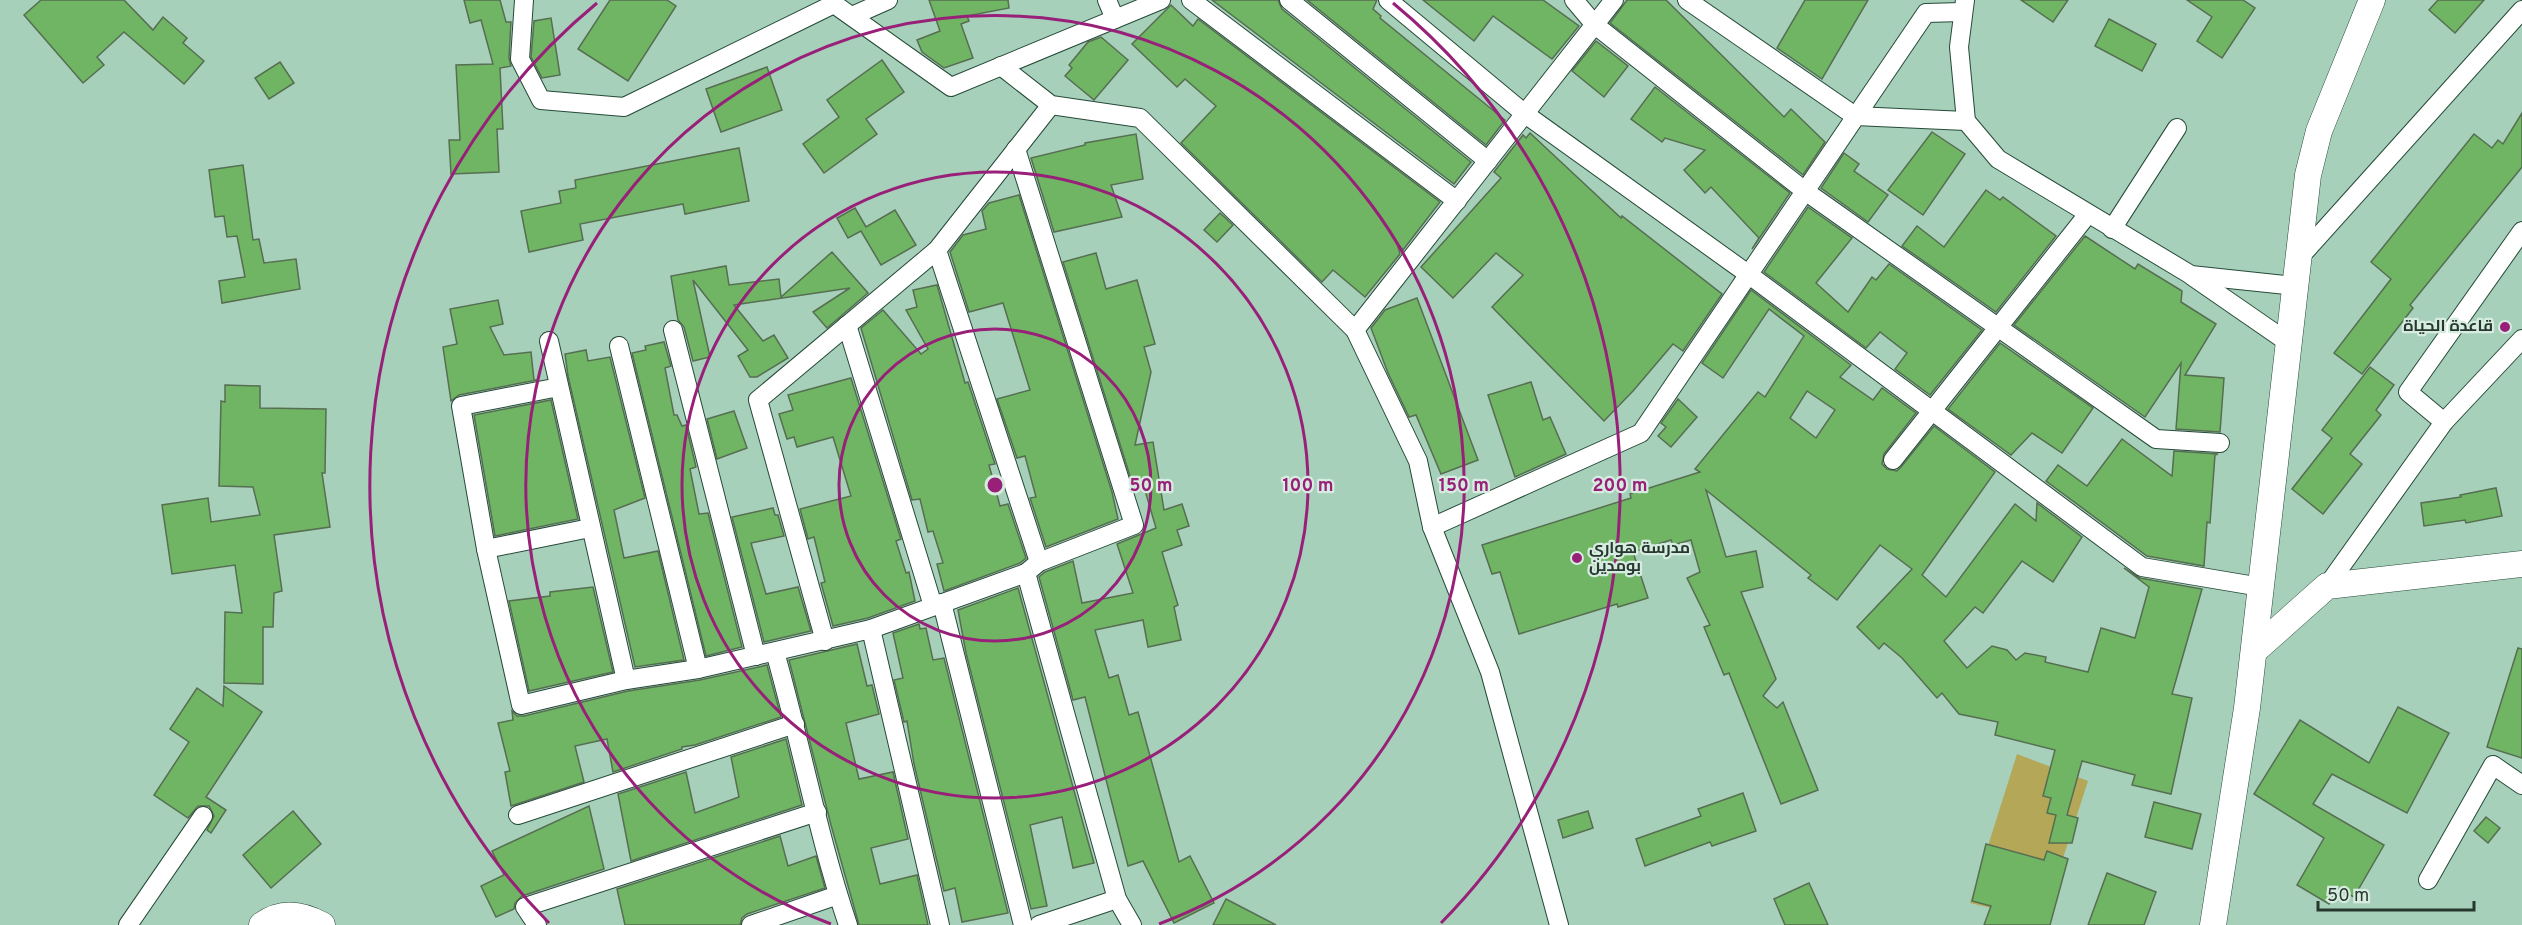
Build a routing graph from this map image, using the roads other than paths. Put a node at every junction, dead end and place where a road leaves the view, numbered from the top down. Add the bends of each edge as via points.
1 (524, 0) edge
2 (888, 0) edge
3 (1107, 0) edge
4 (1161, 0) edge
5 (1191, 0) edge
6 (1289, 0) edge
7 (1388, 0) edge
8 (1574, 0) edge
9 (1614, 0) edge
10 (1687, 0) edge
11 (2372, 0) edge
12 (834, 2) edge
13 (1964, 6) edge
14 (2522, 10) edge
15 (852, 16) junction
16 (1115, 19) junction
17 (1595, 25) junction
18 (1002, 66) junction
19 (1051, 105) junction
20 (1525, 114) junction
21 (1855, 116) junction
22 (1966, 121) junction
23 (2177, 128) dead end
24 (1016, 149) junction
25 (1488, 161) junction
26 (1805, 191) junction
27 (1456, 201) junction
28 (2088, 214) junction
29 (2112, 229) junction
30 (2522, 231) edge
31 (937, 250) junction
32 (2299, 258) junction
33 (1748, 274) junction
34 (2190, 274) junction
35 (2295, 286) junction
36 (848, 325) junction
37 (1998, 328) junction
38 (673, 330) dead end
39 (1355, 330) junction
40 (2522, 339) edge
41 (549, 341) dead end
42 (2289, 343) junction
43 (619, 346) dead end
44 (559, 387) junction
45 (1932, 411) junction
46 (2444, 422) junction
47 (2220, 443) dead end
48 (1893, 460) dead end
49 (1432, 527) junction
50 (590, 528) junction
51 (486, 549) junction
52 (2522, 564) edge
53 (1032, 567) junction
54 (2261, 586) junction
55 (2327, 586) junction
56 (937, 605) junction
57 (872, 630) junction
58 (825, 640) junction
59 (2254, 651) junction
60 (775, 652) junction
61 (756, 656) junction
62 (698, 669) junction
63 (626, 680) junction
64 (795, 724) junction
65 (2522, 785) edge
66 (817, 812) junction
67 (518, 815) dead end
68 (203, 816) dead end
69 (2428, 880) dead end
70 (838, 895) junction
71 (1117, 899) junction
72 (128, 925) edge
73 (262, 925) edge
74 (322, 925) edge
75 (537, 925) edge
76 (751, 925) edge
77 (848, 925) edge
78 (940, 925) edge
79 (1023, 925) edge
80 (1042, 925) edge
81 (1132, 925) edge
82 (1559, 925) edge
83 (2213, 925) edge

1 - 12 street via 520,59 541,100 624,107
2 - 15 street
3 - 16 street
4 - 16 street
5 - 27 street
6 - 25 street
7 - 20 street
8 - 17 street
9 - 17 street
10 - 21 street
11 - 32 main road via 2319,131 2308,175
12 - 15 street
13 - 21 street via 1926,13
13 - 22 street via 1959,47
14 - 32 street
15 - 18 street via 951,87
16 - 18 street
17 - 20 street
17 - 26 street
18 - 19 street
19 - 24 street
19 - 39 street via 1140,118
20 - 25 street
20 - 33 street
21 - 22 street
21 - 26 street
22 - 28 street via 1998,159
23 - 29 street
24 - 31 street
24 - 53 street via 1134,525
25 - 27 street
26 - 33 street
26 - 37 street
27 - 39 street
28 - 29 street
28 - 37 street
29 - 34 street
30 - 46 street via 2408,392
31 - 36 street
31 - 53 street
32 - 35 main road
33 - 45 street
33 - 49 street via 1641,433
34 - 35 street
34 - 42 street
35 - 42 main road
36 - 56 street
36 - 58 street via 758,400
37 - 45 street
37 - 47 street via 2156,440
38 - 61 street
39 - 49 street via 1418,461
40 - 46 street
41 - 44 street
42 - 54 main road
43 - 62 street
44 - 50 street
44 - 51 street via 461,406
45 - 48 street
45 - 54 street via 2142,567
46 - 55 street
49 - 82 street via 1490,672
50 - 51 street
50 - 63 street
51 - 63 street via 521,705
52 - 55 main road
53 - 56 street
53 - 71 street
54 - 59 main road
55 - 59 main road
56 - 57 street
56 - 79 street
57 - 58 street
57 - 78 street
58 - 60 street
59 - 83 main road
60 - 61 street
60 - 64 street
61 - 62 street
62 - 63 street
64 - 66 street
64 - 67 street
65 - 69 street via 2493,765
66 - 70 street
66 - 75 street via 525,907
68 - 72 street
70 - 76 street
70 - 77 street
71 - 80 street
71 - 81 street
73 - 74 main road via 284,915 298,915

